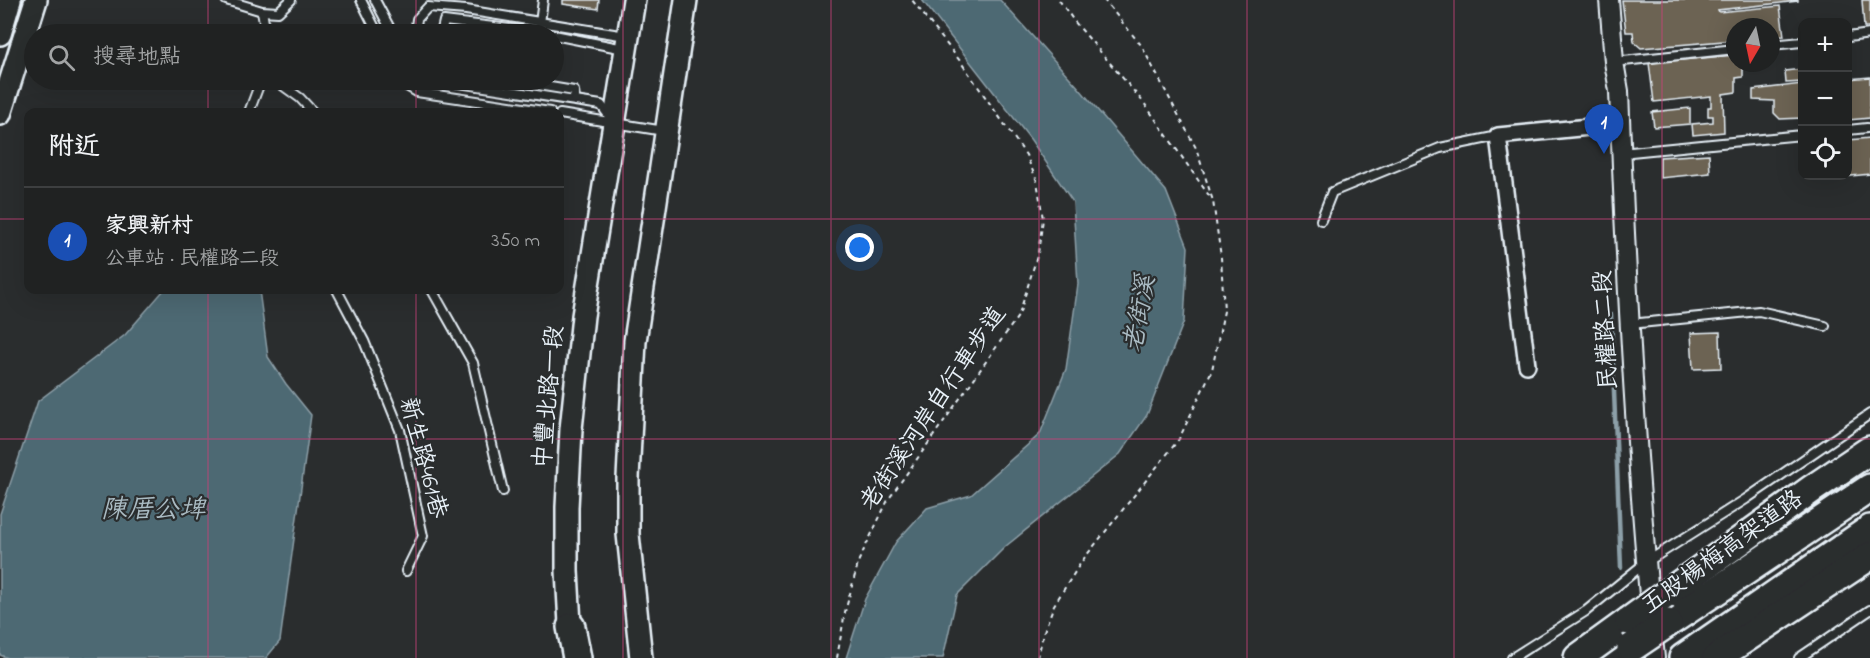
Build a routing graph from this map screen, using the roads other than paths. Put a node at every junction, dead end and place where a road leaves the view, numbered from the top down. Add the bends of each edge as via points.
1 (10, 0) edge
2 (36, 0) edge
3 (226, 0) edge
4 (291, 0) edge
5 (361, 0) edge
6 (375, 0) edge
7 (543, 0) edge
8 (634, 0) edge
9 (686, 0) edge
10 (1609, 0) edge
11 (429, 4) edge
12 (262, 11) junction
13 (540, 23) junction
14 (28, 24) edge
15 (264, 24) edge
16 (373, 24) edge
17 (388, 24) edge
18 (416, 24) edge
19 (443, 24) edge
20 (469, 24) edge
21 (544, 24) edge
22 (564, 29) edge
23 (0, 34) edge
24 (1870, 34) edge
25 (564, 36) edge
26 (1852, 36) edge
27 (24, 38) edge
28 (1798, 42) edge
29 (627, 43) junction
30 (1780, 44) edge
31 (1726, 50) edge
32 (1614, 62) junction
33 (564, 88) edge
34 (257, 90) edge
35 (289, 90) edge
36 (414, 90) edge
37 (506, 90) edge
38 (574, 100) junction
39 (250, 108) edge
40 (309, 108) edge
41 (523, 108) edge
42 (0, 114) edge
43 (564, 115) edge
44 (614, 121) junction
45 (1620, 124) junction
46 (1867, 128) dead end
47 (1852, 130) edge
48 (666, 131) junction
49 (1798, 135) edge
50 (1498, 136) junction
51 (1622, 153) junction
52 (1321, 220) dead end
53 (339, 294) edge
54 (434, 294) edge
55 (1630, 324) junction
56 (1825, 326) dead end
57 (1527, 364) dead end
58 (1870, 414) edge
59 (1870, 450) edge
60 (1870, 488) edge
61 (503, 491) dead end
62 (1870, 529) edge
63 (1870, 556) edge
64 (1645, 563) junction
65 (406, 572) dead end
66 (1870, 610) edge
67 (571, 627) junction
68 (1634, 655) edge
69 (571, 658) edge
70 (577, 658) edge
71 (641, 658) edge
72 (1512, 658) edge
73 (1578, 658) edge
74 (1683, 658) edge
75 (1716, 658) edge
76 (1799, 658) edge

1 - 23 main road
2 - 14 main road
3 - 12 lane
4 - 12 lane via 278,12
5 - 16 lane
6 - 17 lane
7 - 13 lane
8 - 29 main road, 中豐北路一段
9 - 48 main road
10 - 32 street, 民權路二段
11 - 13 lane
11 - 18 lane
12 - 15 lane
13 - 21 lane
19 - 20 lane
22 - 29 lane
24 - 26 lane
25 - 29 lane
27 - 42 main road
28 - 30 lane
29 - 44 main road, 中豐北路一段
31 - 32 lane
32 - 45 street, 民權路二段
33 - 38 lane via 574,91
34 - 39 lane
35 - 40 lane
36 - 41 lane
37 - 38 lane
38 - 44 lane via 601,105
43 - 44 lane
44 - 48 lane
44 - 67 main road, 中豐北路一段 via 583,316 571,429 567,507
45 - 50 street
45 - 51 street, 民權路二段
46 - 47 lane
48 - 71 main road via 635,340 631,411 628,534
49 - 51 lane
50 - 52 lane via 1440,148 1332,192
50 - 57 street
51 - 55 street, 民權路二段
53 - 65 lane, 新生路461巷 via 364,341 400,430 423,536
54 - 61 lane via 473,363
55 - 56 lane via 1759,311
55 - 64 street, 民權路二段
58 - 64 lane
59 - 73 highway, 五股楊梅高架道路, bridge
60 - 68 highway, bridge via 1668,623
62 - 74 highway
63 - 75 highway
64 - 68 street, 民權路二段
64 - 72 lane via 1586,611
66 - 76 lane
67 - 69 main road, 中豐北路一段
67 - 70 highway

